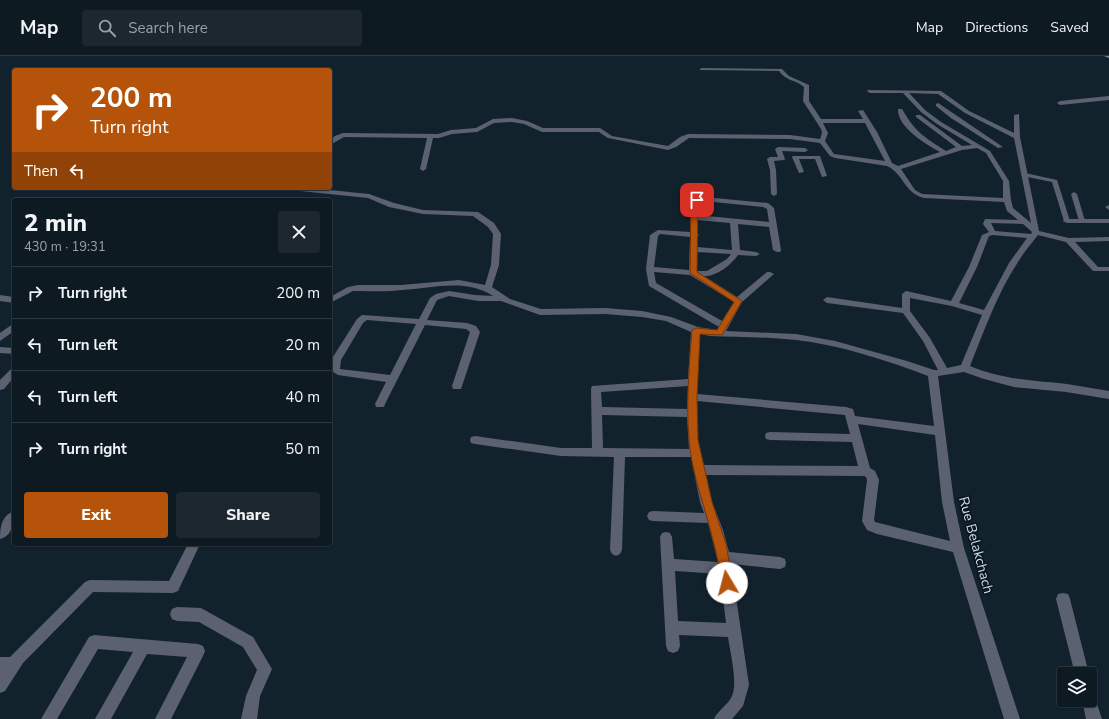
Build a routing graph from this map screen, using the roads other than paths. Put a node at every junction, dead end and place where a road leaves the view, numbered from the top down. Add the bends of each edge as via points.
1 (1106, 56) edge
2 (1109, 57) edge
3 (702, 69) dead end
4 (741, 69) junction
5 (713, 75) dead end
6 (744, 75) junction
7 (784, 76) junction
8 (870, 91) dead end
9 (904, 92) junction
10 (1109, 98) edge
11 (1060, 103) dead end
12 (916, 104) junction
13 (932, 105) junction
14 (957, 105) junction
15 (900, 110) dead end
16 (861, 111) dead end
17 (1017, 115) dead end
18 (918, 116) dead end
19 (820, 121) junction
20 (868, 121) junction
21 (430, 136) junction
22 (1018, 137) junction
23 (802, 140) junction
24 (332, 141) edge
25 (822, 141) junction
26 (1000, 147) junction
27 (961, 148) junction
28 (981, 148) junction
29 (946, 153) junction
30 (806, 154) junction
31 (818, 157) junction
32 (837, 157) junction
33 (890, 164) junction
34 (897, 168) junction
35 (423, 169) dead end
36 (801, 172) dead end
37 (824, 176) dead end
38 (1025, 176) junction
39 (310, 190) edge
40 (774, 194) dead end
41 (1074, 194) dead end
42 (1007, 200) junction
43 (694, 217) junction
44 (734, 221) junction
45 (1067, 221) joint
46 (1082, 221) junction
47 (1109, 221) edge
48 (1024, 222) junction
49 (773, 225) junction
50 (993, 233) junction
51 (1035, 234) junction
52 (695, 235) junction
53 (1109, 239) edge
54 (1069, 240) junction
55 (694, 249) junction
56 (777, 250) dead end
57 (736, 252) junction
58 (756, 254) dead end
59 (650, 269) junction
60 (1109, 269) edge
61 (693, 273) junction
62 (770, 274) dead end
63 (488, 288) junction
64 (0, 298) edge
65 (501, 298) junction
66 (332, 299) edge
67 (12, 300) edge
68 (827, 300) dead end
69 (738, 301) junction
70 (954, 304) junction
71 (906, 312) junction
72 (987, 314) junction
73 (421, 322) junction
74 (12, 328) edge
75 (696, 330) junction
76 (721, 330) junction
77 (0, 338) edge
78 (0, 350) edge
79 (12, 351) edge
80 (964, 368) junction
81 (12, 373) edge
82 (939, 373) junction
83 (393, 379) junction
84 (693, 382) junction
85 (0, 386) edge
86 (457, 386) dead end
87 (1109, 395) edge
88 (692, 397) junction
89 (380, 404) dead end
90 (597, 411) junction
91 (693, 413) junction
92 (851, 419) junction
93 (939, 431) junction
94 (770, 436) dead end
95 (856, 438) junction
96 (476, 440) dead end
97 (598, 453) junction
98 (620, 453) junction
99 (695, 453) junction
100 (699, 470) junction
101 (865, 471) junction
102 (653, 516) dead end
103 (712, 518) junction
104 (12, 519) edge
105 (0, 534) edge
106 (666, 537) dead end
107 (193, 546) edge
108 (958, 548) junction
109 (616, 550) dead end
110 (724, 563) junction
111 (780, 563) dead end
112 (668, 565) junction
113 (1063, 599) dead end
114 (177, 614) dead end
115 (672, 628) junction
116 (733, 630) junction
117 (144, 646) junction
118 (673, 646) dead end
119 (7, 664) edge
120 (1080, 667) edge
121 (0, 686) edge
122 (1091, 707) edge
123 (49, 719) edge
124 (103, 719) edge
125 (163, 719) edge
126 (249, 719) edge
127 (722, 719) edge
128 (1012, 719) edge
129 (1094, 719) edge

1 - 2 main road
3 - 4 street
4 - 6 street
4 - 7 street via 780,70
5 - 6 street
6 - 7 street
7 - 19 street via 806,85 806,101
8 - 9 street
9 - 12 street
9 - 14 street via 939,92
10 - 11 street
12 - 13 street
12 - 28 street via 939,123
13 - 14 street
13 - 26 street
14 - 22 street
15 - 29 street via 913,131
16 - 20 street
17 - 22 street
18 - 27 street
19 - 20 street
19 - 25 street via 825,132
20 - 33 street
21 - 23 street via 479,130 491,122 505,120 525,122 543,130 600,130 610,137 668,148 674,147 682,138 688,136 790,137
21 - 24 street via 343,135
21 - 35 street
22 - 26 street
22 - 38 street
23 - 25 street
23 - 30 street
25 - 32 street
26 - 28 street
27 - 28 street
27 - 29 street
28 - 42 street via 992,156 1006,181
29 - 34 street
30 - 31 street
30 - 36 street via 795,156
30 - 40 street via 778,149 782,159 770,158
31 - 32 street
31 - 37 street
32 - 33 street
33 - 34 street
34 - 42 street via 913,191 920,195
38 - 45 street via 1055,181
38 - 51 street
39 - 63 street via 370,196 392,205 423,212 475,214 497,234 495,265
41 - 46 street
42 - 48 street via 1010,209
43 - 44 street
43 - 49 street via 694,202 697,200 758,204 770,208
43 - 52 street
44 - 49 street
44 - 57 street
45 - 46 street
46 - 47 street
48 - 50 street via 988,222
48 - 51 street
49 - 56 street
50 - 51 street
50 - 70 street via 984,237 973,267
51 - 54 street
51 - 72 street via 1012,265
52 - 55 street
52 - 59 street via 658,232 654,234
53 - 54 street
54 - 60 street via 1096,269
55 - 57 street
55 - 61 street
57 - 58 street
57 - 61 street via 730,261 709,274
59 - 61 street
59 - 76 street via 652,284
61 - 69 street
62 - 69 street
63 - 65 street
63 - 66 street via 448,283 401,288 358,288
64 - 67 street
65 - 73 street via 438,295 431,302
65 - 75 street via 540,312 606,311 642,314 668,319
68 - 71 street
69 - 76 street
70 - 71 street via 907,294
70 - 72 street
71 - 82 street via 927,340 937,360
72 - 80 street
73 - 83 street
73 - 83 street via 365,318 360,321 336,360 335,370 338,372
73 - 86 street via 471,327 475,330
74 - 77 street
75 - 76 street
75 - 84 street
76 - 82 street via 796,337 835,344
78 - 79 street
80 - 82 street
80 - 87 street via 987,377 1014,383
81 - 85 street
82 - 93 street, Rue Belakchach
83 - 89 street
84 - 88 street
84 - 90 street via 596,389
88 - 91 street
88 - 92 street via 846,411 849,412
90 - 91 street
90 - 97 street
91 - 99 street
92 - 93 street
92 - 95 street
93 - 108 street, Rue Belakchach via 948,502
94 - 95 street
95 - 101 street
96 - 97 street via 562,452
97 - 98 street
98 - 99 street
98 - 109 street
99 - 100 street
100 - 101 street
100 - 103 street
101 - 108 street via 871,474 873,480 868,521 871,526
102 - 103 street
103 - 110 street
104 - 105 street
106 - 112 street
107 - 119 street via 173,587 90,586 18,658
108 - 128 street, Rue Belakchach
110 - 111 street via 759,560
110 - 112 street
110 - 116 street
112 - 115 street
113 - 120 street
114 - 126 street via 201,615 248,642 265,669 253,696
115 - 116 street
115 - 118 street
116 - 127 street via 742,685 741,694
117 - 123 street via 94,642
117 - 124 street
117 - 125 street via 198,651
119 - 121 street
122 - 129 street

